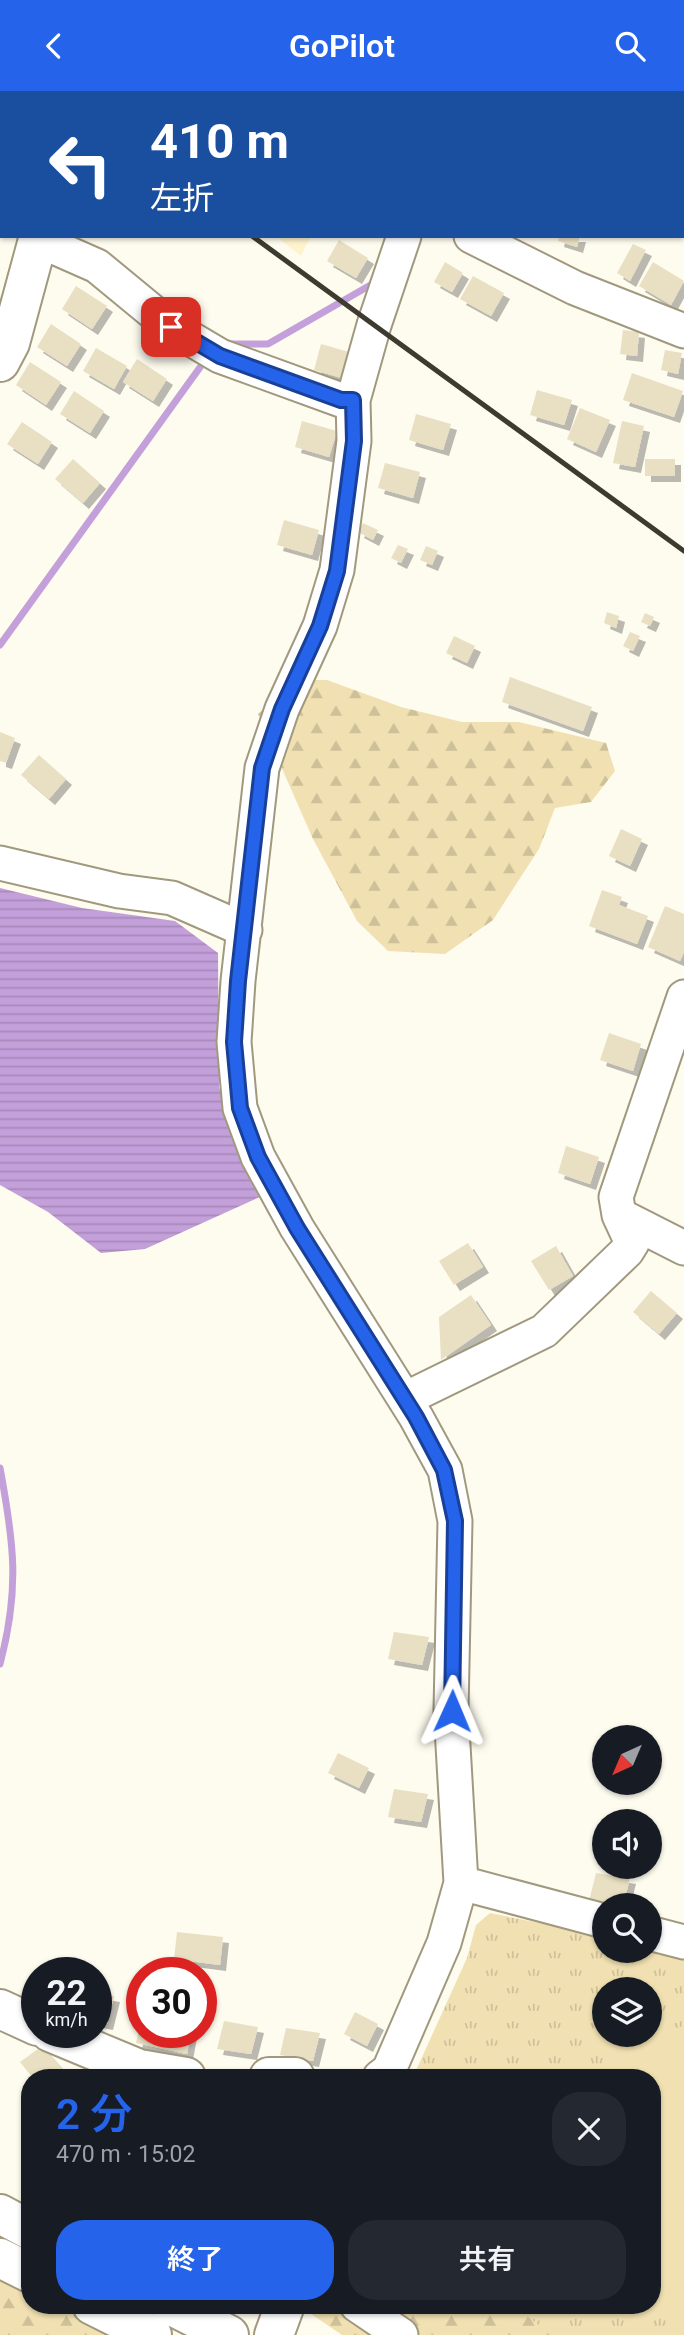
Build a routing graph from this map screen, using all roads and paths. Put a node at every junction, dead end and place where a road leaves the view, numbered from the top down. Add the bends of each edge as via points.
1 (38, 238) edge
2 (403, 238) edge
3 (475, 238) edge
4 (684, 331) edge
5 (3, 347) edge
6 (353, 400) junction
7 (0, 863) edge
8 (245, 930) junction
9 (684, 997) edge
10 (620, 1215) junction
11 (684, 1248) edge
12 (405, 1399) junction
13 (461, 1883) junction
14 (592, 1918) edge
15 (662, 1936) edge
16 (684, 1942) edge
17 (0, 2009) edge
18 (21, 2019) edge
19 (88, 2048) edge
20 (139, 2069) edge
21 (389, 2069) edge
22 (0, 2214) edge
23 (21, 2225) edge
24 (0, 2258) edge
25 (21, 2268) edge
26 (110, 2314) edge
27 (188, 2314) edge
28 (282, 2314) edge
29 (370, 2314) edge
30 (152, 2335) edge
31 (229, 2335) edge
32 (274, 2335) edge
33 (401, 2335) edge

1 - 5 main road
1 - 6 street via 97,266 171,327 210,351 341,400
2 - 6 street
3 - 4 street via 575,288
6 - 8 street via 354,441 337,571 320,626 282,709 262,768
7 - 8 street via 119,891 172,898
8 - 12 street via 234,1042 240,1108 258,1157 297,1228
9 - 10 street via 616,1197
10 - 11 street
10 - 12 street via 632,1243 627,1251 544,1331
12 - 13 street via 444,1470 455,1521 452,1711
13 - 14 street
13 - 21 street via 444,1943
15 - 16 street
17 - 18 main road
19 - 20 main road
22 - 23 main road
24 - 25 main road
26 - 30 main road
27 - 31 main road
28 - 32 main road
29 - 33 street

